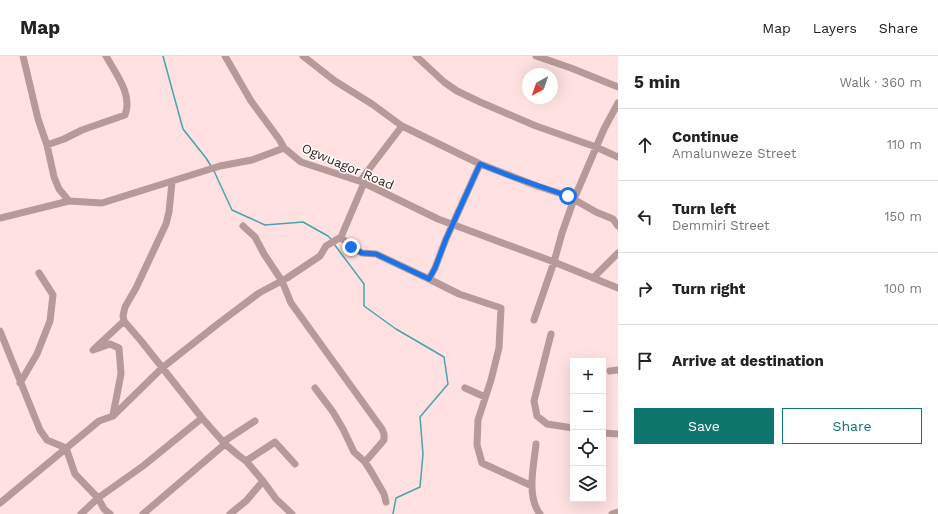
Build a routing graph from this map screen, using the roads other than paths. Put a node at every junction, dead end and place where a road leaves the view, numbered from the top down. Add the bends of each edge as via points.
1 (24, 56) edge
2 (106, 56) edge
3 (225, 56) edge
4 (303, 56) edge
5 (416, 56) edge
6 (536, 56) edge
7 (618, 87) edge
8 (618, 103) edge
9 (402, 126) junction
10 (47, 145) junction
11 (596, 147) junction
12 (284, 148) junction
13 (618, 157) edge
14 (480, 164) junction
15 (172, 182) junction
16 (362, 182) junction
17 (574, 199) junction
18 (69, 201) junction
19 (0, 218) edge
20 (452, 225) junction
21 (243, 226) dead end
22 (618, 226) edge
23 (341, 237) junction
24 (618, 253) edge
25 (554, 262) junction
26 (39, 273) dead end
27 (592, 278) junction
28 (429, 279) junction
29 (282, 281) junction
30 (618, 288) edge
31 (534, 320) dead end
32 (124, 321) junction
33 (0, 331) edge
34 (551, 334) dead end
35 (162, 368) junction
36 (618, 370) edge
37 (610, 371) dead end
38 (20, 383) junction
39 (315, 388) dead end
40 (465, 388) dead end
41 (485, 397) junction
42 (113, 416) junction
43 (202, 418) junction
44 (255, 421) dead end
45 (570, 428) edge
46 (606, 433) edge
47 (618, 434) edge
48 (224, 443) junction
49 (536, 444) dead end
50 (66, 448) junction
51 (246, 461) junction
52 (364, 462) junction
53 (295, 464) dead end
54 (263, 481) junction
55 (532, 486) junction
56 (98, 498) junction
57 (386, 502) dead end
58 (0, 504) edge
59 (618, 512) edge
60 (81, 514) edge
61 (110, 514) edge
62 (143, 514) edge
63 (230, 514) edge
64 (292, 514) edge
65 (540, 514) edge
66 (612, 514) edge

1 - 10 street via 38,119
2 - 10 street via 126,95 128,108 125,115
3 - 12 street, Ogwuagor Road via 251,101
4 - 9 street
5 - 11 street via 457,91 536,126
6 - 7 street
8 - 11 street
9 - 14 street
9 - 16 street
10 - 18 street via 54,177 59,189
11 - 13 street
11 - 17 street
12 - 15 street via 252,160 220,166
12 - 16 street, Ogwuagor Road via 301,162
14 - 17 street
14 - 20 street
15 - 18 street via 102,203
15 - 32 street via 166,224 125,307
16 - 20 street, Ogwuagor Road
16 - 23 street
17 - 22 street via 613,219
17 - 25 street
18 - 19 street
20 - 25 street, Ogwuagor Road
20 - 28 street
21 - 29 street via 255,237
23 - 28 street via 362,253 376,254
23 - 29 street via 326,246 320,256
24 - 27 street
25 - 27 street, Ogwuagor Road
25 - 31 street
26 - 38 street via 53,295 50,321 37,354
27 - 30 street, Ogwuagor Road
28 - 41 street via 459,294 501,308 499,348
29 - 35 street via 254,297
29 - 52 street via 291,303 382,429 384,440
32 - 35 street
32 - 42 street via 93,350 110,344 119,348 121,374
33 - 38 street
34 - 45 street via 534,401 538,416 547,424
35 - 42 street
35 - 43 street
36 - 37 street
38 - 50 street via 40,430 47,440
39 - 52 street via 333,412 354,452
40 - 41 street
41 - 55 street via 478,420 477,445 482,463
42 - 50 street via 99,422
43 - 48 street
43 - 56 street via 144,466
44 - 48 street
46 - 47 street
48 - 51 street
48 - 62 street
49 - 55 street
50 - 56 street via 75,474
50 - 58 street
51 - 53 street via 275,442
51 - 54 street
52 - 57 street via 384,494
54 - 63 street via 246,501
54 - 64 street via 276,499
55 - 65 street via 533,497
56 - 60 street
56 - 61 street
59 - 66 street

